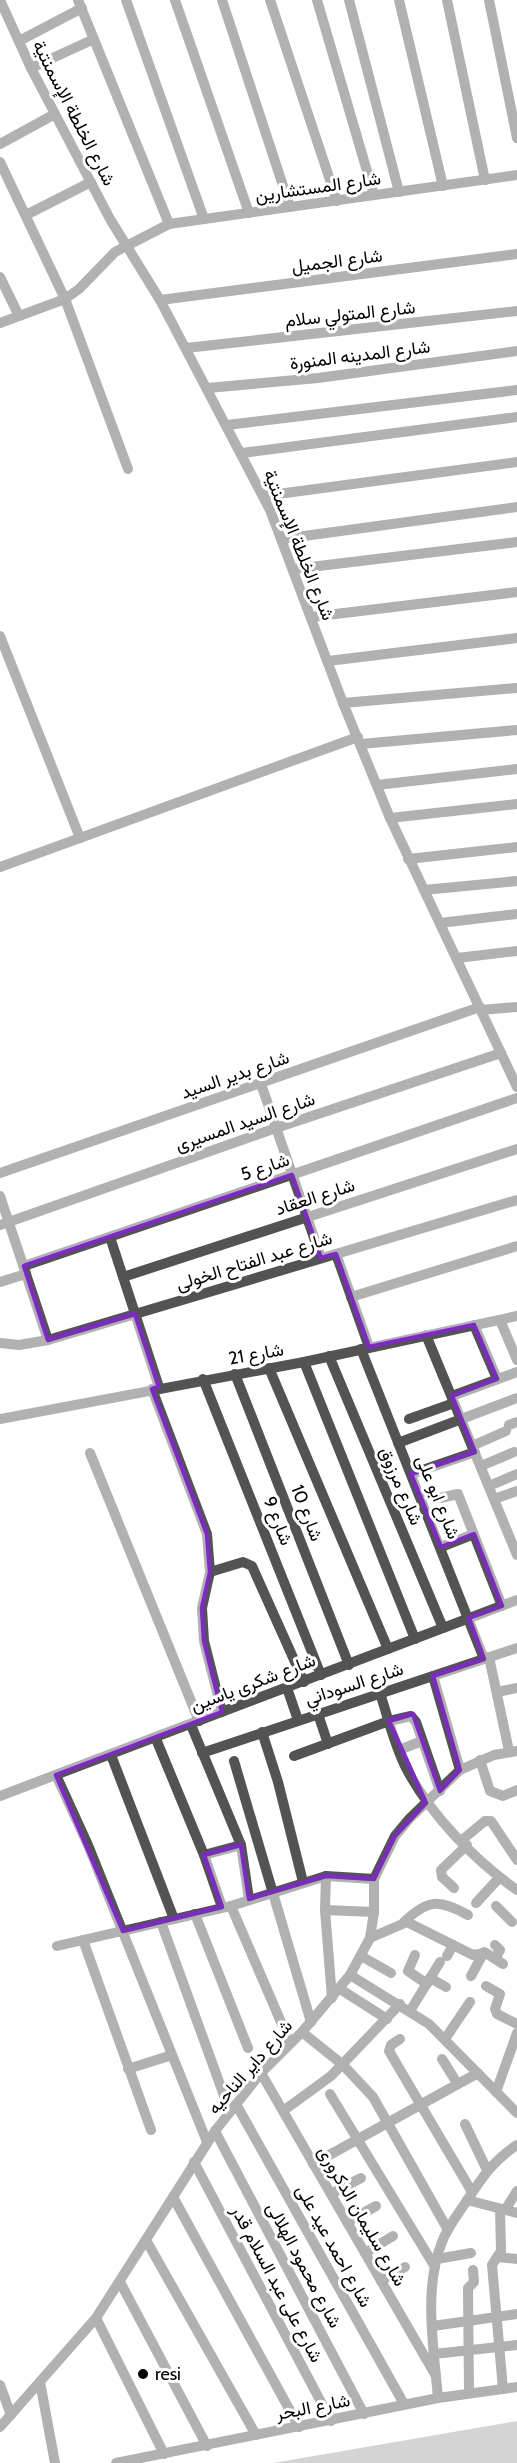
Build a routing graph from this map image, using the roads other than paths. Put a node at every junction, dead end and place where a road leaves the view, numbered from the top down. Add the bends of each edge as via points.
1 (1, 0) edge
2 (126, 0) edge
3 (175, 0) edge
4 (222, 0) edge
5 (270, 0) edge
6 (317, 0) edge
7 (349, 0) edge
8 (399, 0) edge
9 (447, 0) edge
10 (489, 0) edge
11 (80, 4) edge
12 (94, 39) junction
13 (19, 41) junction
14 (31, 68) junction
15 (55, 114) junction
16 (517, 138) edge
17 (0, 144) edge
18 (0, 162) edge
19 (517, 175) edge
20 (485, 180) junction
21 (91, 182) junction
22 (443, 186) junction
23 (399, 192) junction
24 (374, 195) junction
25 (336, 201) junction
26 (290, 207) junction
27 (249, 213) junction
28 (26, 215) junction
29 (204, 219) junction
30 (170, 224) junction
31 (127, 244) junction
32 (517, 254) edge
33 (0, 277) edge
34 (64, 299) junction
35 (160, 300) junction
36 (517, 311) edge
37 (19, 316) junction
38 (0, 323) edge
39 (186, 348) junction
40 (517, 351) edge
41 (208, 388) junction
42 (517, 390) edge
43 (517, 417) edge
44 (227, 425) junction
45 (242, 453) junction
46 (517, 462) edge
47 (128, 469) dead end
48 (263, 496) junction
49 (517, 507) edge
50 (282, 539) junction
51 (517, 542) edge
52 (294, 569) junction
53 (517, 592) edge
54 (311, 617) junction
55 (0, 636) edge
56 (517, 638) edge
57 (328, 661) junction
58 (517, 688) edge
59 (343, 703) junction
60 (517, 730) edge
61 (360, 741) junction
62 (517, 769) edge
63 (377, 785) junction
64 (517, 804) edge
65 (390, 818) junction
66 (80, 838) junction
67 (517, 847) edge
68 (408, 859) junction
69 (0, 867) edge
70 (517, 881) edge
71 (424, 890) junction
72 (517, 914) edge
73 (440, 923) junction
74 (517, 951) edge
75 (457, 958) junction
76 (517, 1007) edge
77 (480, 1009) junction
78 (501, 1053) junction
79 (261, 1084) junction
80 (517, 1087) edge
81 (517, 1098) edge
82 (276, 1128) junction
83 (517, 1149) edge
84 (0, 1173) edge
85 (292, 1176) junction
86 (0, 1196) edge
87 (517, 1200) edge
88 (307, 1217) junction
89 (4, 1224) edge
90 (110, 1237) junction
91 (517, 1246) edge
92 (336, 1254) junction
93 (321, 1258) junction
94 (25, 1270) junction
95 (123, 1277) junction
96 (0, 1282) edge
97 (351, 1297) junction
98 (135, 1314) junction
99 (517, 1316) edge
100 (500, 1320) junction
101 (474, 1325) junction
102 (426, 1335) junction
103 (48, 1340) junction
104 (0, 1343) edge
105 (365, 1348) junction
106 (330, 1356) junction
107 (517, 1360) edge
108 (304, 1362) junction
109 (269, 1368) junction
110 (517, 1372) edge
111 (235, 1374) junction
112 (203, 1379) junction
113 (497, 1379) junction
114 (155, 1388) junction
115 (517, 1398) edge
116 (453, 1399) junction
117 (0, 1419) edge
118 (409, 1419) dead end
119 (461, 1419) junction
120 (511, 1426) edge
121 (398, 1443) junction
122 (474, 1449) junction
123 (514, 1452) dead end
124 (90, 1453) dead end
125 (481, 1466) junction
126 (411, 1474) junction
127 (517, 1474) edge
128 (489, 1486) junction
129 (517, 1491) edge
130 (440, 1498) dead end
131 (494, 1499) junction
132 (513, 1533) edge
133 (474, 1534) junction
134 (441, 1547) junction
135 (517, 1555) edge
136 (210, 1572) junction
137 (517, 1600) edge
138 (502, 1606) junction
139 (469, 1618) junction
140 (443, 1628) junction
141 (415, 1639) junction
142 (517, 1648) edge
143 (388, 1649) junction
144 (487, 1658) junction
145 (349, 1665) junction
146 (321, 1675) junction
147 (433, 1676) junction
148 (303, 1682) junction
149 (287, 1688) junction
150 (517, 1688) edge
151 (496, 1692) junction
152 (380, 1693) junction
153 (222, 1712) junction
154 (318, 1714) junction
155 (298, 1720) junction
156 (389, 1721) junction
157 (195, 1723) junction
158 (262, 1732) junction
159 (156, 1739) junction
160 (422, 1741) junction
161 (328, 1744) junction
162 (399, 1750) junction
163 (513, 1751) edge
164 (202, 1753) junction
165 (111, 1755) junction
166 (294, 1756) dead end
167 (480, 1760) junction
168 (234, 1761) dead end
169 (460, 1770) junction
170 (56, 1775) junction
171 (517, 1790) edge
172 (440, 1791) junction
173 (0, 1796) edge
174 (427, 1802) junction
175 (464, 1843) junction
176 (241, 1845) junction
177 (204, 1855) junction
178 (517, 1860) edge
179 (326, 1876) junction
180 (500, 1878) junction
181 (374, 1879) junction
182 (303, 1882) junction
183 (454, 1888) dead end
184 (517, 1890) edge
185 (272, 1893) junction
186 (249, 1899) junction
187 (476, 1903) dead end
188 (226, 1906) junction
189 (496, 1906) dead end
190 (325, 1910) junction
191 (374, 1912) junction
192 (195, 1914) junction
193 (468, 1915) dead end
194 (174, 1919) junction
195 (162, 1922) junction
196 (404, 1922) junction
197 (511, 1922) edge
198 (123, 1931) junction
199 (370, 1938) junction
200 (83, 1940) junction
201 (453, 1945) junction
202 (495, 1945) dead end
203 (57, 1946) dead end
204 (484, 1952) junction
205 (415, 1955) dead end
206 (361, 1956) junction
207 (391, 1974) dead end
208 (350, 1975) junction
209 (471, 1976) dead end
210 (428, 1981) junction
211 (486, 1986) dead end
212 (446, 1987) dead end
213 (340, 1989) junction
214 (332, 1998) junction
215 (470, 2002) dead end
216 (400, 2004) junction
217 (410, 2011) junction
218 (387, 2019) junction
219 (311, 2022) junction
220 (517, 2024) edge
221 (302, 2032) junction
222 (517, 2033) edge
223 (400, 2039) dead end
224 (445, 2039) junction
225 (290, 2043) junction
226 (248, 2048) dead end
227 (172, 2055) junction
228 (441, 2059) dead end
229 (343, 2065) junction
230 (128, 2069) junction
231 (261, 2073) junction
232 (478, 2073) junction
233 (457, 2084) junction
234 (496, 2092) junction
235 (330, 2094) dead end
236 (422, 2103) junction
237 (233, 2108) junction
238 (283, 2111) junction
239 (517, 2113) edge
240 (388, 2122) junction
241 (465, 2124) dead end
242 (151, 2130) dead end
243 (215, 2131) junction
244 (358, 2139) junction
245 (207, 2142) junction
246 (517, 2145) edge
247 (194, 2162) junction
248 (313, 2164) junction
249 (487, 2170) junction
250 (361, 2178) dead end
251 (517, 2191) edge
252 (331, 2194) junction
253 (470, 2196) junction
254 (173, 2197) junction
255 (376, 2206) dead end
256 (503, 2209) junction
257 (517, 2213) edge
258 (347, 2222) junction
259 (448, 2230) junction
260 (393, 2236) dead end
261 (146, 2240) junction
262 (365, 2253) junction
263 (471, 2253) dead end
264 (498, 2258) junction
265 (517, 2259) edge
266 (436, 2263) junction
267 (405, 2267) dead end
268 (473, 2270) dead end
269 (381, 2281) junction
270 (120, 2282) junction
271 (517, 2314) edge
272 (497, 2317) junction
273 (96, 2318) junction
274 (469, 2322) junction
275 (433, 2326) junction
276 (517, 2345) edge
277 (500, 2347) junction
278 (470, 2350) junction
279 (434, 2354) junction
280 (436, 2376) junction
281 (39, 2382) junction
282 (0, 2385) edge
283 (517, 2387) edge
284 (503, 2389) junction
285 (469, 2393) junction
286 (438, 2398) junction
287 (404, 2404) junction
288 (364, 2414) junction
289 (11, 2415) junction
290 (331, 2421) junction
291 (0, 2427) edge
292 (299, 2427) junction
293 (256, 2435) junction
294 (207, 2446) junction
295 (164, 2454) junction
296 (55, 2463) edge
297 (116, 2463) edge

1 - 13 street, شارع الخلطة الإسمنتية
2 - 29 street
3 - 27 street
4 - 26 street
5 - 25 street
6 - 24 street
7 - 23 street
8 - 22 street
9 - 20 street
10 - 16 street
11 - 12 street
11 - 13 street
12 - 14 street
12 - 30 street
13 - 14 street, شارع الخلطة الإسمنتية
14 - 15 street, شارع الخلطة الإسمنتية
15 - 17 street
15 - 21 street, شارع الخلطة الإسمنتية
18 - 28 street
19 - 20 street, شارع المستشارين
20 - 22 street, شارع المستشارين
21 - 28 street
21 - 31 street, شارع الخلطة الإسمنتية
22 - 23 street, شارع المستشارين
23 - 24 street, شارع المستشارين
24 - 25 street, شارع المستشارين
25 - 26 street, شارع المستشارين
26 - 27 street, شارع المستشارين
27 - 29 street, شارع المستشارين
28 - 34 street
29 - 30 street, شارع المستشارين
30 - 31 street, شارع المستشارين
31 - 34 street, شارع المستشارين
31 - 35 street, شارع الخلطة الإسمنتية
32 - 35 street, شارع الجميل
33 - 37 street
34 - 37 street
34 - 47 street
35 - 39 street, شارع الخلطة الإسمنتية
36 - 39 street, شارع المتولي سلام
37 - 38 street
39 - 41 street, شارع الخلطة الإسمنتية
40 - 41 street, شارع المدينه المنورة via 318,378
41 - 44 street, شارع الخلطة الإسمنتية
42 - 44 street
43 - 45 street
44 - 45 street, شارع الخلطة الإسمنتية
45 - 48 street, شارع الخلطة الإسمنتية
46 - 48 street
48 - 50 street, شارع الخلطة الإسمنتية
49 - 50 street
50 - 52 street, شارع الخلطة الإسمنتية
51 - 52 street
52 - 54 street, شارع الخلطة الإسمنتية
53 - 54 street
54 - 57 street, شارع الخلطة الإسمنتية
55 - 66 street
56 - 57 street
57 - 59 street, شارع الخلطة الإسمنتية
58 - 59 street
59 - 61 street, شارع الخلطة الإسمنتية
60 - 61 street
61 - 63 street, شارع الخلطة الإسمنتية
61 - 66 street
62 - 63 street
63 - 65 street, شارع الخلطة الإسمنتية
64 - 65 street
65 - 68 street, شارع الخلطة الإسمنتية
66 - 69 street
67 - 68 street
68 - 71 street, شارع الخلطة الإسمنتية
70 - 71 street
71 - 73 street, شارع الخلطة الإسمنتية
72 - 73 street
73 - 75 street, شارع الخلطة الإسمنتية
74 - 75 street
75 - 77 street, شارع الخلطة الإسمنتية
76 - 77 street, شارع بدير السيد
77 - 78 street, شارع الخلطة الإسمنتية
77 - 79 street, شارع بدير السيد
78 - 80 street, شارع الخلطة الإسمنتية
78 - 82 street, شارع السيد المسيرى
79 - 82 street
79 - 84 street, شارع بدير السيد
81 - 85 street, شارع 5
82 - 85 street
82 - 89 street, شارع السيد المسيرى
83 - 88 street, شارع العقاد
85 - 88 street
85 - 90 street, شارع 5
86 - 89 street
87 - 92 street, شارع عبد الفتاح الخولى
88 - 93 street
88 - 95 street, شارع العقاد
89 - 94 street
90 - 94 street, شارع 5
90 - 95 street
91 - 97 street
92 - 93 street, شارع عبد الفتاح الخولى
92 - 97 street, شارع ابو على
93 - 98 street, شارع عبد الفتاح الخولى
94 - 96 street, شارع 5
94 - 103 street
95 - 98 street
97 - 105 street, شارع ابو على
98 - 103 street, شارع عبد الفتاح الخولى
98 - 114 street
99 - 100 street, شارع 21
100 - 101 street, شارع 21
100 - 107 street
101 - 102 street, شارع 21
101 - 113 street
102 - 105 street, شارع 21
102 - 116 street
103 - 104 street, شارع عبد الفتاح الخولى via 19,1345
105 - 106 street, شارع 21
105 - 121 street, شارع ابو على
106 - 108 street, شارع 21
106 - 140 street, شارع مرزوق
108 - 109 street, شارع 21
108 - 141 street
109 - 111 street, شارع 21
109 - 143 street
110 - 113 street
111 - 112 street, شارع 21
111 - 145 street, شارع 10
112 - 114 street, شارع 21
112 - 146 street, شارع 9
113 - 116 street
114 - 117 street, شارع 21
114 - 136 street via 207,1534
115 - 119 street
116 - 118 street
116 - 119 street
119 - 121 street
119 - 122 street
120 - 122 street
121 - 126 street, شارع ابو على
122 - 125 street
122 - 126 street
123 - 125 street
124 - 157 street
125 - 128 street
126 - 134 street, شارع ابو على
127 - 128 street
128 - 131 street
129 - 131 street
130 - 133 street via 458,1494
131 - 132 street
132 - 135 street
133 - 134 street
133 - 138 street
134 - 139 street, شارع ابو على
136 - 148 street via 243,1562 252,1566
136 - 153 street via 202,1608 204,1641
137 - 138 street, شارع شكرى ياسين
138 - 139 street, شارع شكرى ياسين
139 - 140 street, شارع شكرى ياسين
139 - 144 street, شارع ابو على
140 - 141 street, شارع شكرى ياسين
141 - 143 street, شارع شكرى ياسين
142 - 144 street, شارع السوداني
143 - 145 street, شارع شكرى ياسين
144 - 147 street, شارع السوداني
144 - 151 street, شارع ابو على
145 - 146 street, شارع شكرى ياسين
146 - 148 street, شارع شكرى ياسين
147 - 152 street, شارع السوداني
147 - 169 street
148 - 149 street, شارع شكرى ياسين
149 - 153 street, شارع شكرى ياسين
149 - 155 street
150 - 151 street
151 - 163 street, شارع ابو على
152 - 154 street, شارع السوداني
152 - 156 street
153 - 157 street, شارع شكرى ياسين
154 - 155 street, شارع السوداني
154 - 161 street
155 - 158 street, شارع السوداني
156 - 160 street via 411,1716
156 - 161 street
156 - 162 street
157 - 159 street, شارع شكرى ياسين
157 - 164 street
158 - 164 street, شارع السوداني
158 - 182 street
159 - 165 street, شارع شكرى ياسين
159 - 177 street
160 - 162 street
160 - 172 street
161 - 166 street
162 - 174 street
163 - 167 street, شارع داير الناحيه
164 - 176 street
165 - 170 street, شارع شكرى ياسين
165 - 194 street
167 - 169 street, شارع داير الناحيه
167 - 171 street via 490,1791 503,1796
168 - 185 street
169 - 172 street, شارع داير الناحيه
170 - 173 street, شارع شكرى ياسين
170 - 198 street
172 - 174 street, شارع داير الناحيه
174 - 175 street
174 - 181 street, شارع داير الناحيه via 395,1836
175 - 178 street via 485,1821 490,1821
175 - 180 street
175 - 183 street via 441,1870 442,1877
176 - 177 street
176 - 186 street
177 - 188 street
179 - 181 street
179 - 182 street
179 - 190 street
180 - 184 street
180 - 187 street
181 - 191 street, شارع داير الناحيه
182 - 185 street
185 - 186 street
185 - 219 street
186 - 188 street
188 - 192 street
188 - 225 street
189 - 197 street
190 - 191 street
190 - 214 street
191 - 199 street, شارع داير الناحيه
192 - 194 street
192 - 226 street
193 - 196 street via 452,1906 434,1903 417,1910
194 - 195 street
195 - 198 street
195 - 237 street, شارع احمد عيد على
196 - 199 street
196 - 201 street
198 - 200 street
198 - 227 street
199 - 206 street, شارع داير الناحيه
200 - 203 street
200 - 230 street
201 - 204 street via 474,1955
201 - 210 street
202 - 204 street via 500,1950 499,1961
204 - 209 street
205 - 210 street via 408,1971
206 - 207 street
206 - 208 street, شارع داير الناحيه
208 - 213 street, شارع داير الناحيه
208 - 216 street
210 - 212 street
210 - 217 street
211 - 220 street via 500,1994 497,2014
213 - 214 street, شارع داير الناحيه
213 - 218 street
214 - 219 street, شارع داير الناحيه
215 - 224 street
216 - 217 street
216 - 218 street
217 - 224 street
218 - 229 street
219 - 221 street, شارع داير الناحيه
221 - 225 street, شارع داير الناحيه
221 - 229 street
222 - 234 street
223 - 236 street via 389,2051
224 - 232 street
225 - 231 street, شارع داير الناحيه
227 - 230 street
227 - 245 street
228 - 233 street
229 - 238 street
229 - 240 street via 368,2091
230 - 242 street
231 - 237 street, شارع داير الناحيه
231 - 238 street, شارع سليمان الدكرورى
232 - 233 street
232 - 234 street
233 - 236 street
234 - 239 street
235 - 244 street
236 - 240 street
236 - 253 street
237 - 243 street, شارع داير الناحيه
237 - 287 street, شارع احمد عيد على
238 - 248 street, شارع سليمان الدكرورى
240 - 244 street
240 - 259 street
241 - 249 street
243 - 245 street, شارع داير الناحيه
243 - 288 street, شارع محمود الهلالى
244 - 248 street
244 - 266 street
245 - 247 street, شارع داير الناحيه
246 - 249 street
247 - 254 street, شارع داير الناحيه
247 - 290 street, شارع على عبد السلام قدر
248 - 252 street, شارع سليمان الدكرورى
249 - 253 street
250 - 252 street
251 - 256 street
252 - 258 street, شارع سليمان الدكرورى
253 - 256 street
253 - 259 street
254 - 261 street, شارع داير الناحيه
254 - 292 street
255 - 258 street
256 - 257 street
256 - 264 street
258 - 262 street, شارع سليمان الدكرورى
259 - 266 street
260 - 262 street
261 - 270 street, شارع داير الناحيه
261 - 293 street
262 - 269 street, شارع سليمان الدكرورى
263 - 266 street
264 - 265 street
264 - 272 street via 492,2265
266 - 275 street
267 - 269 street
268 - 274 street via 474,2282 468,2288
269 - 280 street, شارع سليمان الدكرورى
270 - 273 street, شارع داير الناحيه
270 - 294 street
271 - 272 street
272 - 274 street
272 - 277 street
273 - 281 street, شارع داير الناحيه
273 - 295 street
274 - 275 street
274 - 278 street
275 - 279 street
276 - 277 street
277 - 278 street
277 - 284 street
278 - 279 street
278 - 285 street
279 - 280 street
280 - 286 street
281 - 289 street, شارع داير الناحيه
281 - 296 street
282 - 289 street
283 - 284 street, شارع البحر
284 - 285 street, شارع البحر
285 - 286 street, شارع البحر
286 - 287 street, شارع البحر
287 - 288 street, شارع البحر
288 - 290 street, شارع البحر
289 - 291 street, شارع داير الناحيه
290 - 292 street, شارع البحر
292 - 293 street, شارع البحر
293 - 294 street, شارع البحر
294 - 295 street, شارع البحر
295 - 297 street, شارع البحر

